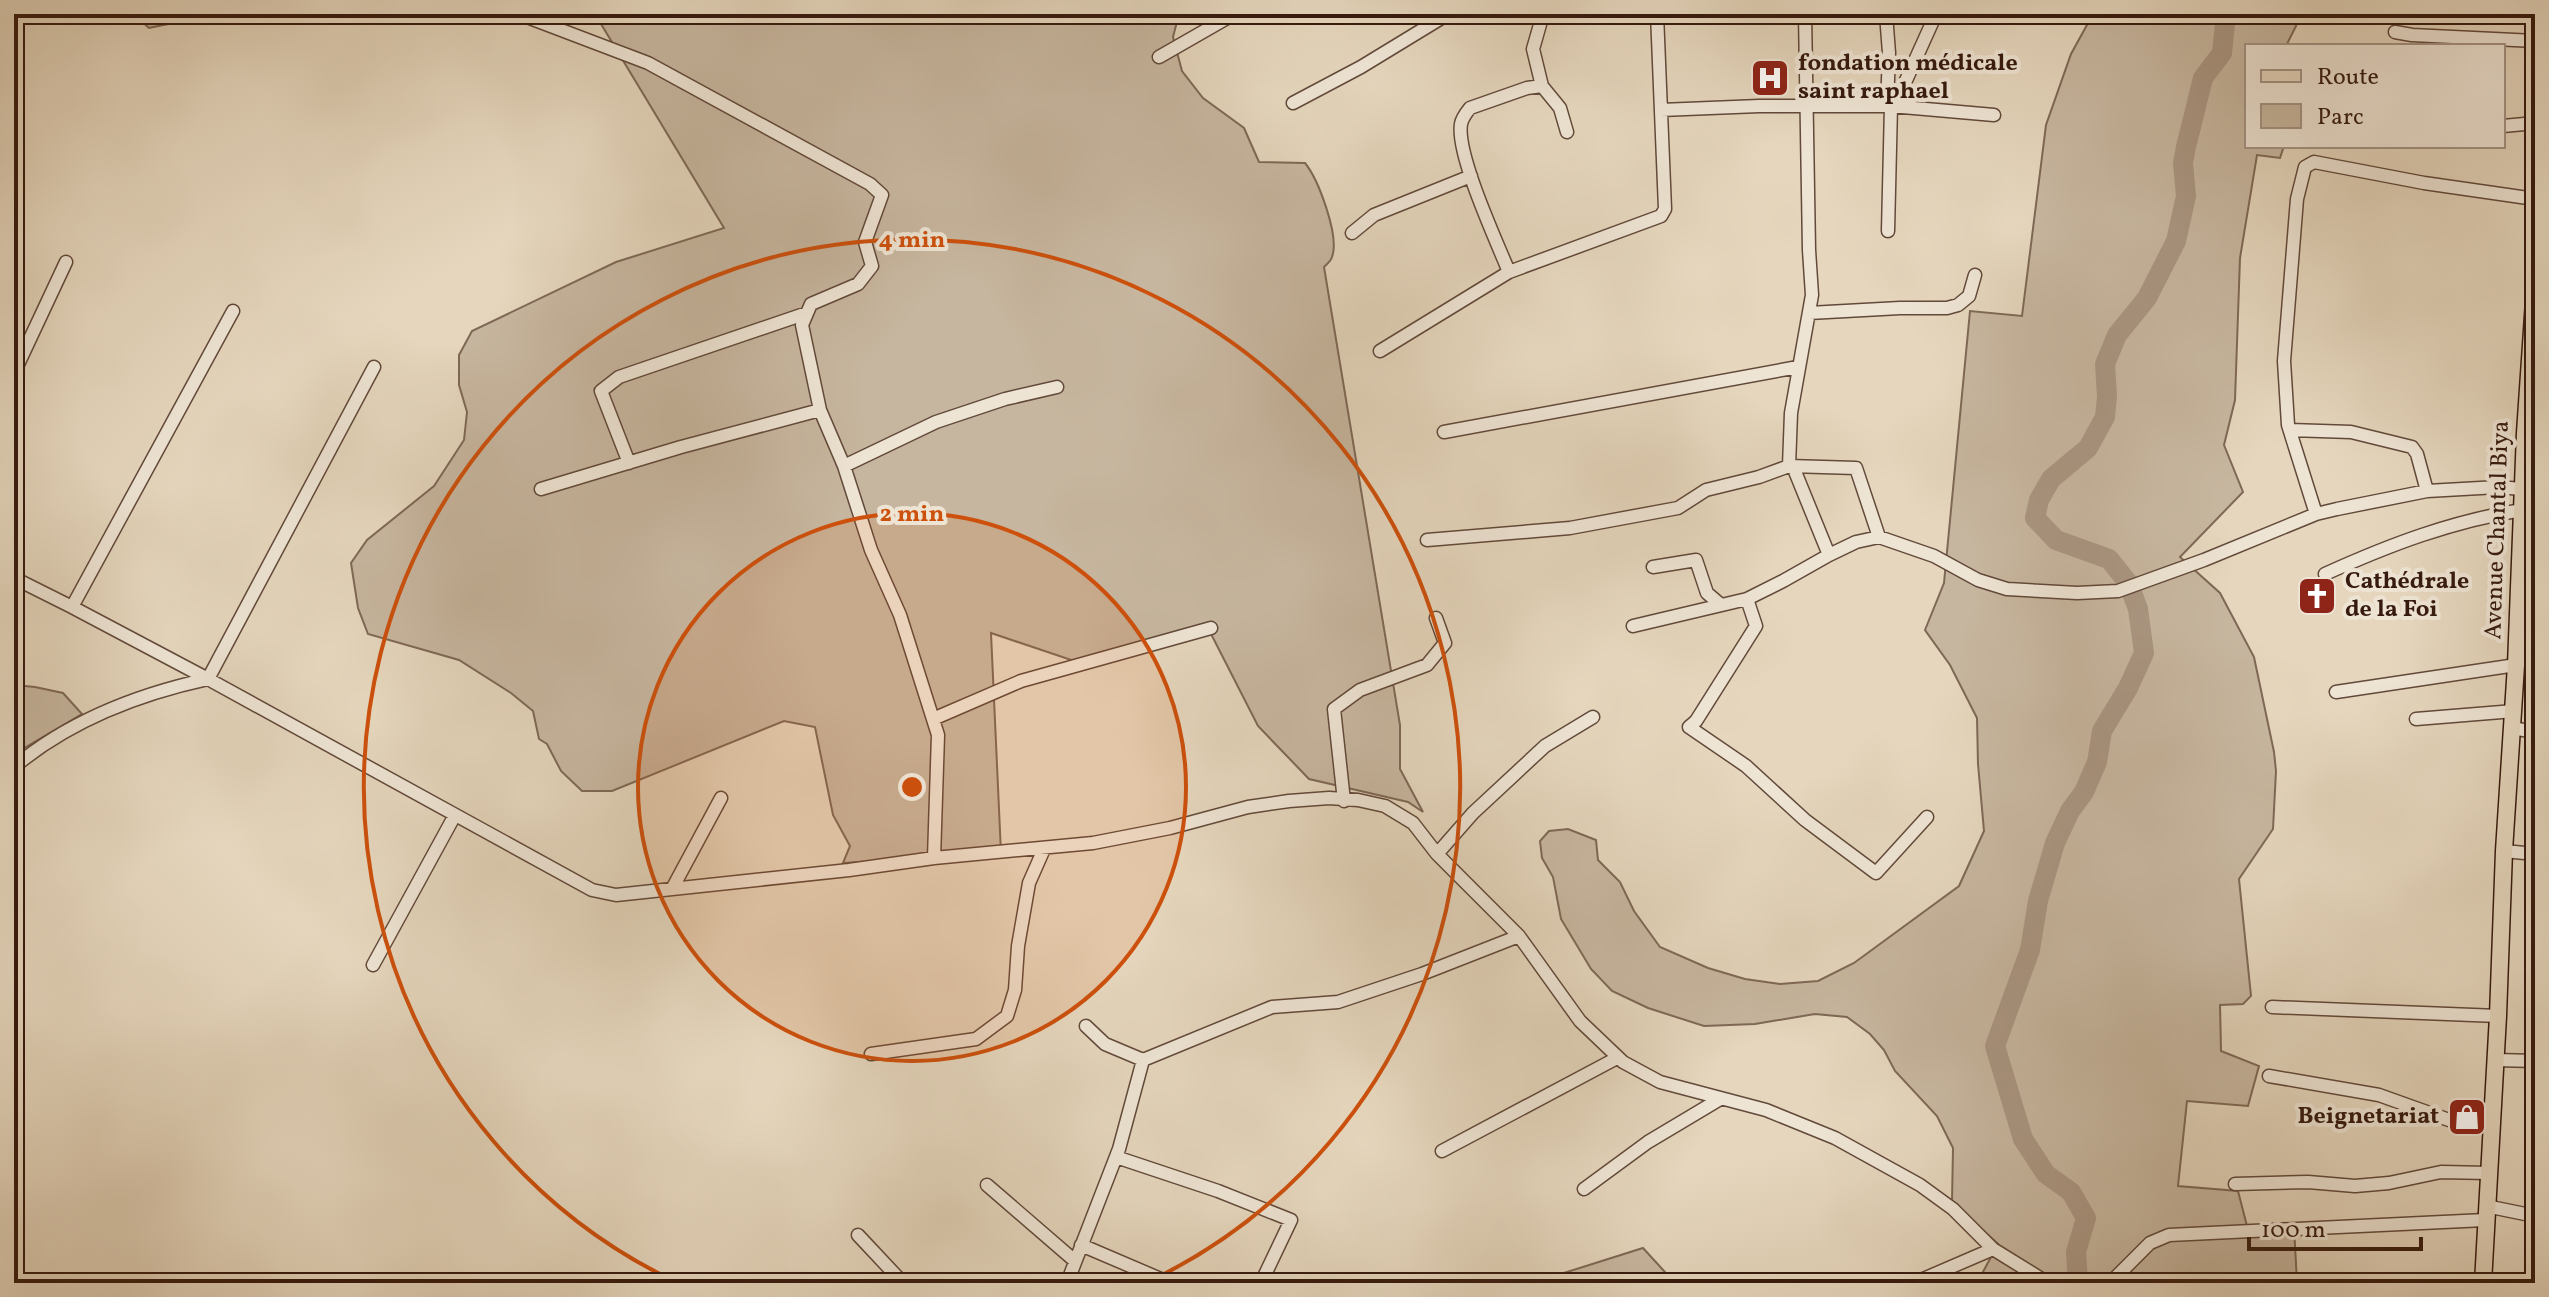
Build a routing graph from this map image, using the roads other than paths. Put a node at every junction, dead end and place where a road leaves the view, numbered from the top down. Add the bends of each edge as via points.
1 (519, 14) edge
2 (1234, 14) edge
3 (1448, 14) edge
4 (1543, 14) edge
5 (1657, 14) edge
6 (1805, 14) edge
7 (1886, 14) edge
8 (1936, 14) edge
9 (2395, 32) dead end
10 (2535, 41) edge
11 (1159, 57) dead end
12 (1542, 86) junction
13 (1293, 103) dead end
14 (1807, 105) junction
15 (1889, 106) junction
16 (1661, 110) junction
17 (1994, 115) dead end
18 (2535, 123) edge
19 (2505, 126) edge
20 (1567, 132) dead end
21 (1471, 176) junction
22 (2535, 199) edge
23 (1888, 231) dead end
24 (1352, 233) dead end
25 (66, 262) dead end
26 (1509, 272) junction
27 (1975, 275) dead end
28 (2535, 286) edge
29 (233, 311) dead end
30 (807, 313) junction
31 (1809, 313) junction
32 (1380, 351) dead end
33 (2533, 354) edge
34 (374, 367) dead end
35 (1798, 367) junction
36 (14, 373) edge
37 (1057, 387) dead end
38 (820, 410) junction
39 (2290, 430) junction
40 (1444, 432) dead end
41 (2530, 434) edge
42 (629, 463) junction
43 (844, 466) junction
44 (1789, 466) junction
45 (541, 489) dead end
46 (2522, 489) junction
47 (2427, 491) junction
48 (2522, 510) junction
49 (2316, 514) junction
50 (2529, 534) edge
51 (1879, 537) junction
52 (1427, 540) dead end
53 (1829, 555) junction
54 (1653, 567) dead end
55 (2325, 574) dead end
56 (14, 578) edge
57 (1747, 599) junction
58 (1721, 605) junction
59 (72, 607) junction
60 (1436, 618) dead end
61 (1633, 626) dead end
62 (1211, 628) dead end
63 (2516, 665) junction
64 (208, 679) junction
65 (2336, 692) dead end
66 (2514, 711) junction
67 (1593, 717) dead end
68 (933, 719) junction
69 (2416, 719) dead end
70 (2512, 728) junction
71 (2535, 732) edge
72 (14, 767) edge
73 (721, 798) dead end
74 (1344, 801) junction
75 (455, 815) junction
76 (1927, 817) dead end
77 (1044, 849) junction
78 (2504, 851) junction
79 (1437, 854) junction
80 (2535, 854) edge
81 (934, 858) junction
82 (672, 889) junction
83 (1519, 936) junction
84 (373, 965) dead end
85 (2272, 1007) dead end
86 (2498, 1016) junction
87 (1086, 1026) dead end
88 (871, 1054) dead end
89 (1617, 1058) junction
90 (1143, 1060) junction
91 (2496, 1060) junction
92 (2535, 1061) edge
93 (2269, 1076) dead end
94 (1720, 1099) junction
95 (2493, 1125) junction
96 (1442, 1151) dead end
97 (1116, 1157) junction
98 (2489, 1173) junction
99 (2235, 1184) dead end
100 (987, 1185) dead end
101 (1584, 1189) dead end
102 (2486, 1213) junction
103 (2535, 1216) edge
104 (858, 1235) dead end
105 (1081, 1245) junction
106 (1993, 1249) junction
107 (1075, 1261) junction
108 (14, 1275) edge
109 (23, 1283) edge
110 (903, 1283) edge
111 (1067, 1283) edge
112 (1170, 1283) edge
113 (1261, 1283) edge
114 (1914, 1283) edge
115 (2048, 1283) edge
116 (2110, 1283) edge
117 (2483, 1283) edge

1 - 30 street via 648,63 882,195 865,242 872,266 858,284 811,304
2 - 11 street
3 - 13 street
4 - 12 street via 1533,49
5 - 16 street
6 - 14 street
7 - 15 street
8 - 15 street
9 - 10 street
12 - 20 street via 1560,108
12 - 21 street via 1470,108 1460,127
14 - 15 street
14 - 16 street
14 - 31 street
15 - 17 street
15 - 23 street
16 - 26 street via 1661,216
18 - 19 street
21 - 24 street via 1374,215
21 - 26 street
22 - 39 street via 2314,162 2305,167 2297,199 2284,361
25 - 36 street
26 - 32 street
27 - 31 street via 1969,296 1947,308
28 - 33 main road, Avenue Chantal Biya
29 - 59 street
30 - 38 street via 802,325
30 - 42 street via 619,377 601,391
31 - 35 street
33 - 41 main road, Avenue Chantal Biya
34 - 64 street
35 - 40 street
35 - 44 street
37 - 43 street via 936,422
38 - 42 street
38 - 43 street
39 - 47 street via 2351,432 2412,447
39 - 49 street
41 - 46 main road, Avenue Chantal Biya
42 - 45 street
43 - 68 street
44 - 51 street via 1856,468
44 - 52 street via 1706,490 1678,508 1570,528
44 - 53 street
46 - 47 street
46 - 48 main road, Avenue Chantal Biya
47 - 49 street
48 - 50 main road, Avenue Chantal Biya
48 - 55 street via 2449,525
49 - 51 street via 2118,591 2007,589
50 - 63 main road, Avenue Chantal Biya
51 - 53 street
53 - 57 street
54 - 58 street via 1696,560 1707,593
56 - 59 street
57 - 58 street
57 - 76 street via 1756,626 1689,727 1746,766 1805,820 1876,873
58 - 61 street
59 - 64 street
60 - 74 street via 1445,643 1427,665 1360,690 1334,709
62 - 68 street via 1021,681
63 - 65 street
63 - 66 main road, Avenue Chantal Biya
64 - 72 street via 161,689 98,714
64 - 75 street
66 - 69 street
66 - 70 main road, Avenue Chantal Biya
67 - 79 street via 1545,746
68 - 81 street via 938,735
70 - 71 street
70 - 78 main road, Avenue Chantal Biya
73 - 82 street
74 - 77 street via 1248,807 1170,828
74 - 79 street via 1385,806 1413,823
75 - 82 street via 592,890 616,895
75 - 84 street
77 - 81 street
77 - 88 street via 1029,883 1007,1016 976,1039
78 - 80 street
78 - 86 main road, Avenue Chantal Biya
79 - 83 street
81 - 82 street
83 - 89 street via 1551,985
83 - 90 street via 1338,1002 1272,1007
85 - 86 street
86 - 91 main road, Avenue Chantal Biya
87 - 90 street via 1105,1044
89 - 94 street via 1660,1082
89 - 96 street
90 - 97 street
91 - 92 street
91 - 95 main road, Avenue Chantal Biya
93 - 95 street via 2379,1095 2449,1120
94 - 101 street
94 - 106 street via 1810,1127 1884,1164 1953,1209
95 - 98 main road, Avenue Chantal Biya
97 - 105 street
97 - 113 street via 1291,1220
98 - 99 street via 2441,1172 2355,1186
98 - 102 main road, Avenue Chantal Biya
100 - 107 street
102 - 103 street
102 - 116 street via 2169,1235 2150,1243
102 - 117 main road, Avenue Chantal Biya
104 - 110 street
105 - 107 street
105 - 112 street
106 - 114 street
106 - 115 street
107 - 111 street
108 - 109 street

